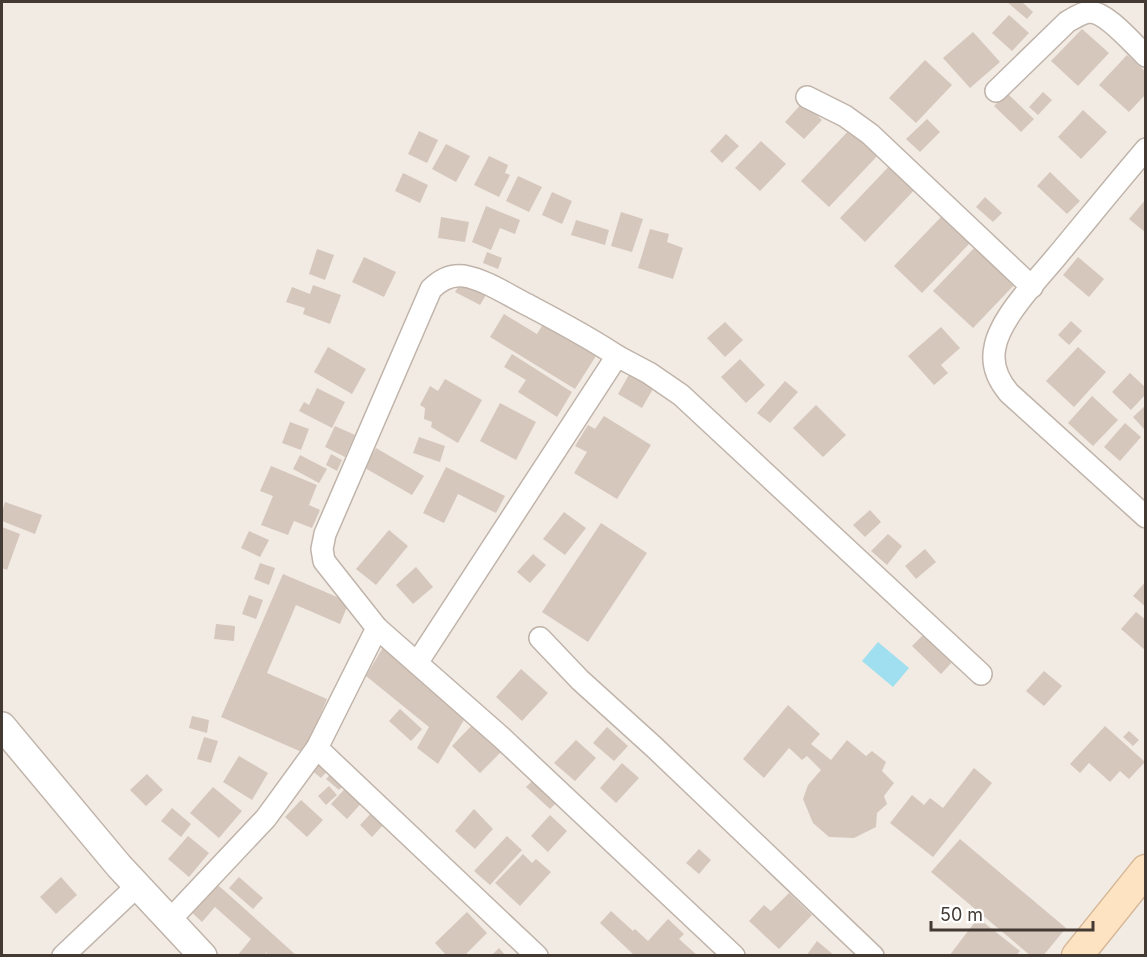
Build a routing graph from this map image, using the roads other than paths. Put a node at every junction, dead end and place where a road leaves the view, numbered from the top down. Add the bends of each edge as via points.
1 (1146, 56) edge
2 (996, 91) dead end
3 (807, 97) dead end
4 (1146, 149) edge
5 (1032, 287) junction
6 (617, 356) junction
7 (1146, 518) edge
8 (377, 628) junction
9 (540, 639) dead end
10 (417, 663) junction
11 (981, 674) dead end
12 (2, 726) edge
13 (317, 747) junction
14 (1146, 870) edge
15 (137, 886) junction
16 (169, 921) junction
17 (63, 956) edge
18 (203, 956) edge
19 (537, 956) edge
20 (734, 956) edge
21 (873, 956) edge
22 (1077, 956) edge

1 - 2 street via 1104,16 1091,12 1068,22
3 - 5 street via 870,134
4 - 5 street
5 - 7 street via 998,336 994,363 999,381
6 - 8 street via 493,286 464,276 451,276 430,289 322,549 324,561
6 - 10 street
6 - 11 street via 681,395
8 - 10 street
8 - 13 street
9 - 21 street
10 - 20 street
12 - 15 street
13 - 16 street via 266,818
13 - 19 street
14 - 22 main road
15 - 16 street
15 - 17 street
16 - 18 street

